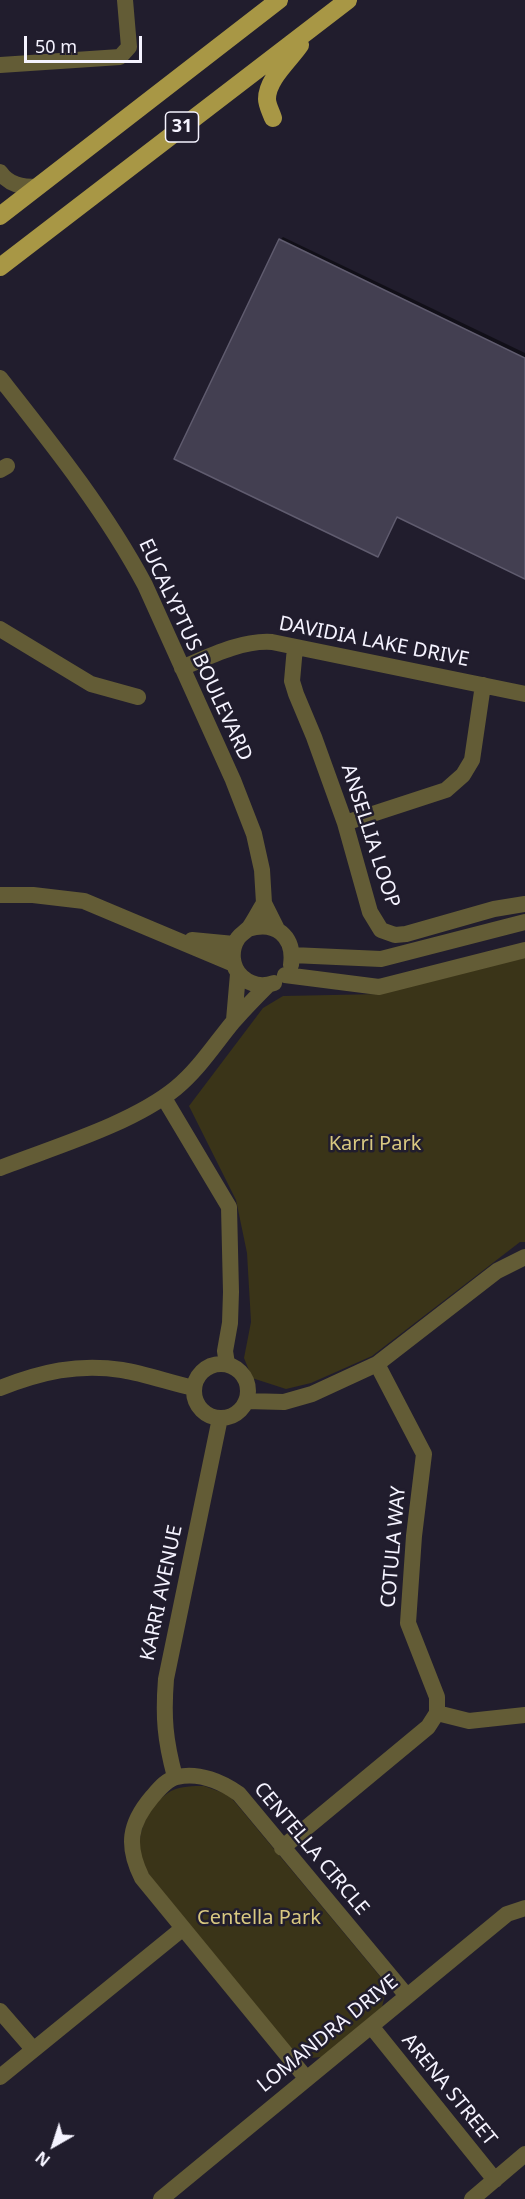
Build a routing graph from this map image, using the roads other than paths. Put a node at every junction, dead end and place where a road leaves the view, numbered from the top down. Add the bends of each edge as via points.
1 (125, 0) edge
2 (279, 0) edge
3 (348, 0) edge
4 (306, 32) junction
5 (0, 65) edge
6 (273, 118) dead end
7 (0, 172) edge
8 (38, 188) junction
9 (0, 216) edge
10 (16, 255) junction
11 (0, 267) edge
12 (0, 276) edge
13 (0, 378) edge
14 (0, 629) edge
15 (295, 647) junction
16 (182, 668) junction
17 (483, 686) junction
18 (525, 694) edge
19 (138, 697) dead end
20 (345, 823) junction
21 (0, 895) edge
22 (264, 903) junction
23 (525, 903) edge
24 (525, 922) edge
25 (248, 929) junction
26 (277, 929) junction
27 (176, 939) junction
28 (234, 944) junction
29 (525, 950) edge
30 (292, 956) junction
31 (236, 969) junction
32 (285, 975) junction
33 (268, 985) junction
34 (234, 1020) junction
35 (164, 1098) junction
36 (0, 1168) edge
37 (525, 1257) edge
38 (227, 1364) junction
39 (377, 1364) junction
40 (0, 1388) edge
41 (194, 1388) junction
42 (246, 1401) junction
43 (220, 1418) junction
44 (437, 1713) junction
45 (525, 1715) edge
46 (175, 1777) junction
47 (282, 1848) junction
48 (525, 1908) edge
49 (182, 1929) junction
50 (407, 1996) junction
51 (0, 2011) edge
52 (371, 2025) junction
53 (33, 2049) junction
54 (0, 2077) edge
55 (306, 2079) junction
56 (525, 2154) edge
57 (495, 2180) junction
58 (160, 2199) edge
59 (472, 2199) edge

1 - 5 street via 129,47 120,57
2 - 8 main road, 31
3 - 4 main road, 31
4 - 6 main road via 268,91
4 - 10 main road, 31
7 - 8 street via 5,179 21,186
8 - 9 main road, 31
10 - 11 main road, 31
10 - 12 main road via 11,267
13 - 16 street, EUCALYPTUS BOULEVARD via 129,554
14 - 19 street via 90,684
15 - 16 street, DAVIDIA LAKE DRIVE via 258,641
15 - 17 street, DAVIDIA LAKE DRIVE
15 - 20 street, ANSELLIA LOOP via 292,681
16 - 22 street, EUCALYPTUS BOULEVARD via 254,834
17 - 18 street, DAVIDIA LAKE DRIVE
17 - 20 street via 472,760 455,783 446,790
20 - 23 street, ANSELLIA LOOP via 370,912 387,933 406,934
21 - 27 street via 84,901
22 - 25 street
22 - 26 street, EUCALYPTUS BOULEVARD
24 - 30 street via 381,959
25 - 26 street
25 - 28 street
26 - 30 street, EUCALYPTUS BOULEVARD via 291,945
27 - 28 street
27 - 31 street
28 - 31 street
29 - 32 street via 379,987
30 - 32 street
31 - 33 street via 246,981
31 - 34 street
32 - 33 street
33 - 34 street
34 - 35 street via 202,1063
35 - 36 street via 124,1119
35 - 38 street via 229,1207 231,1292
37 - 39 street via 497,1270
38 - 41 street via 209,1366
38 - 42 street via 243,1374
39 - 42 street via 303,1397 284,1402
39 - 44 street, COTULA WAY via 424,1454 408,1623 437,1697
40 - 41 street via 34,1374 78,1367 123,1370
41 - 43 street via 204,1412
42 - 43 street via 236,1414
43 - 46 street, KARRI AVENUE via 166,1679 165,1736
44 - 45 street via 469,1721
44 - 47 street via 428,1727
46 - 47 street, CENTELLA CIRCLE via 198,1776 228,1786 239,1794
46 - 49 street via 160,1787 141,1810 132,1848 142,1878
47 - 50 street, CENTELLA CIRCLE
48 - 50 street, LOMANDRA DRIVE via 507,1914
49 - 53 street
49 - 55 street
50 - 52 street, LOMANDRA DRIVE
51 - 53 street
52 - 55 street, LOMANDRA DRIVE
52 - 57 street, ARENA STREET
53 - 54 street
55 - 58 street, LOMANDRA DRIVE
56 - 57 street
57 - 59 street

